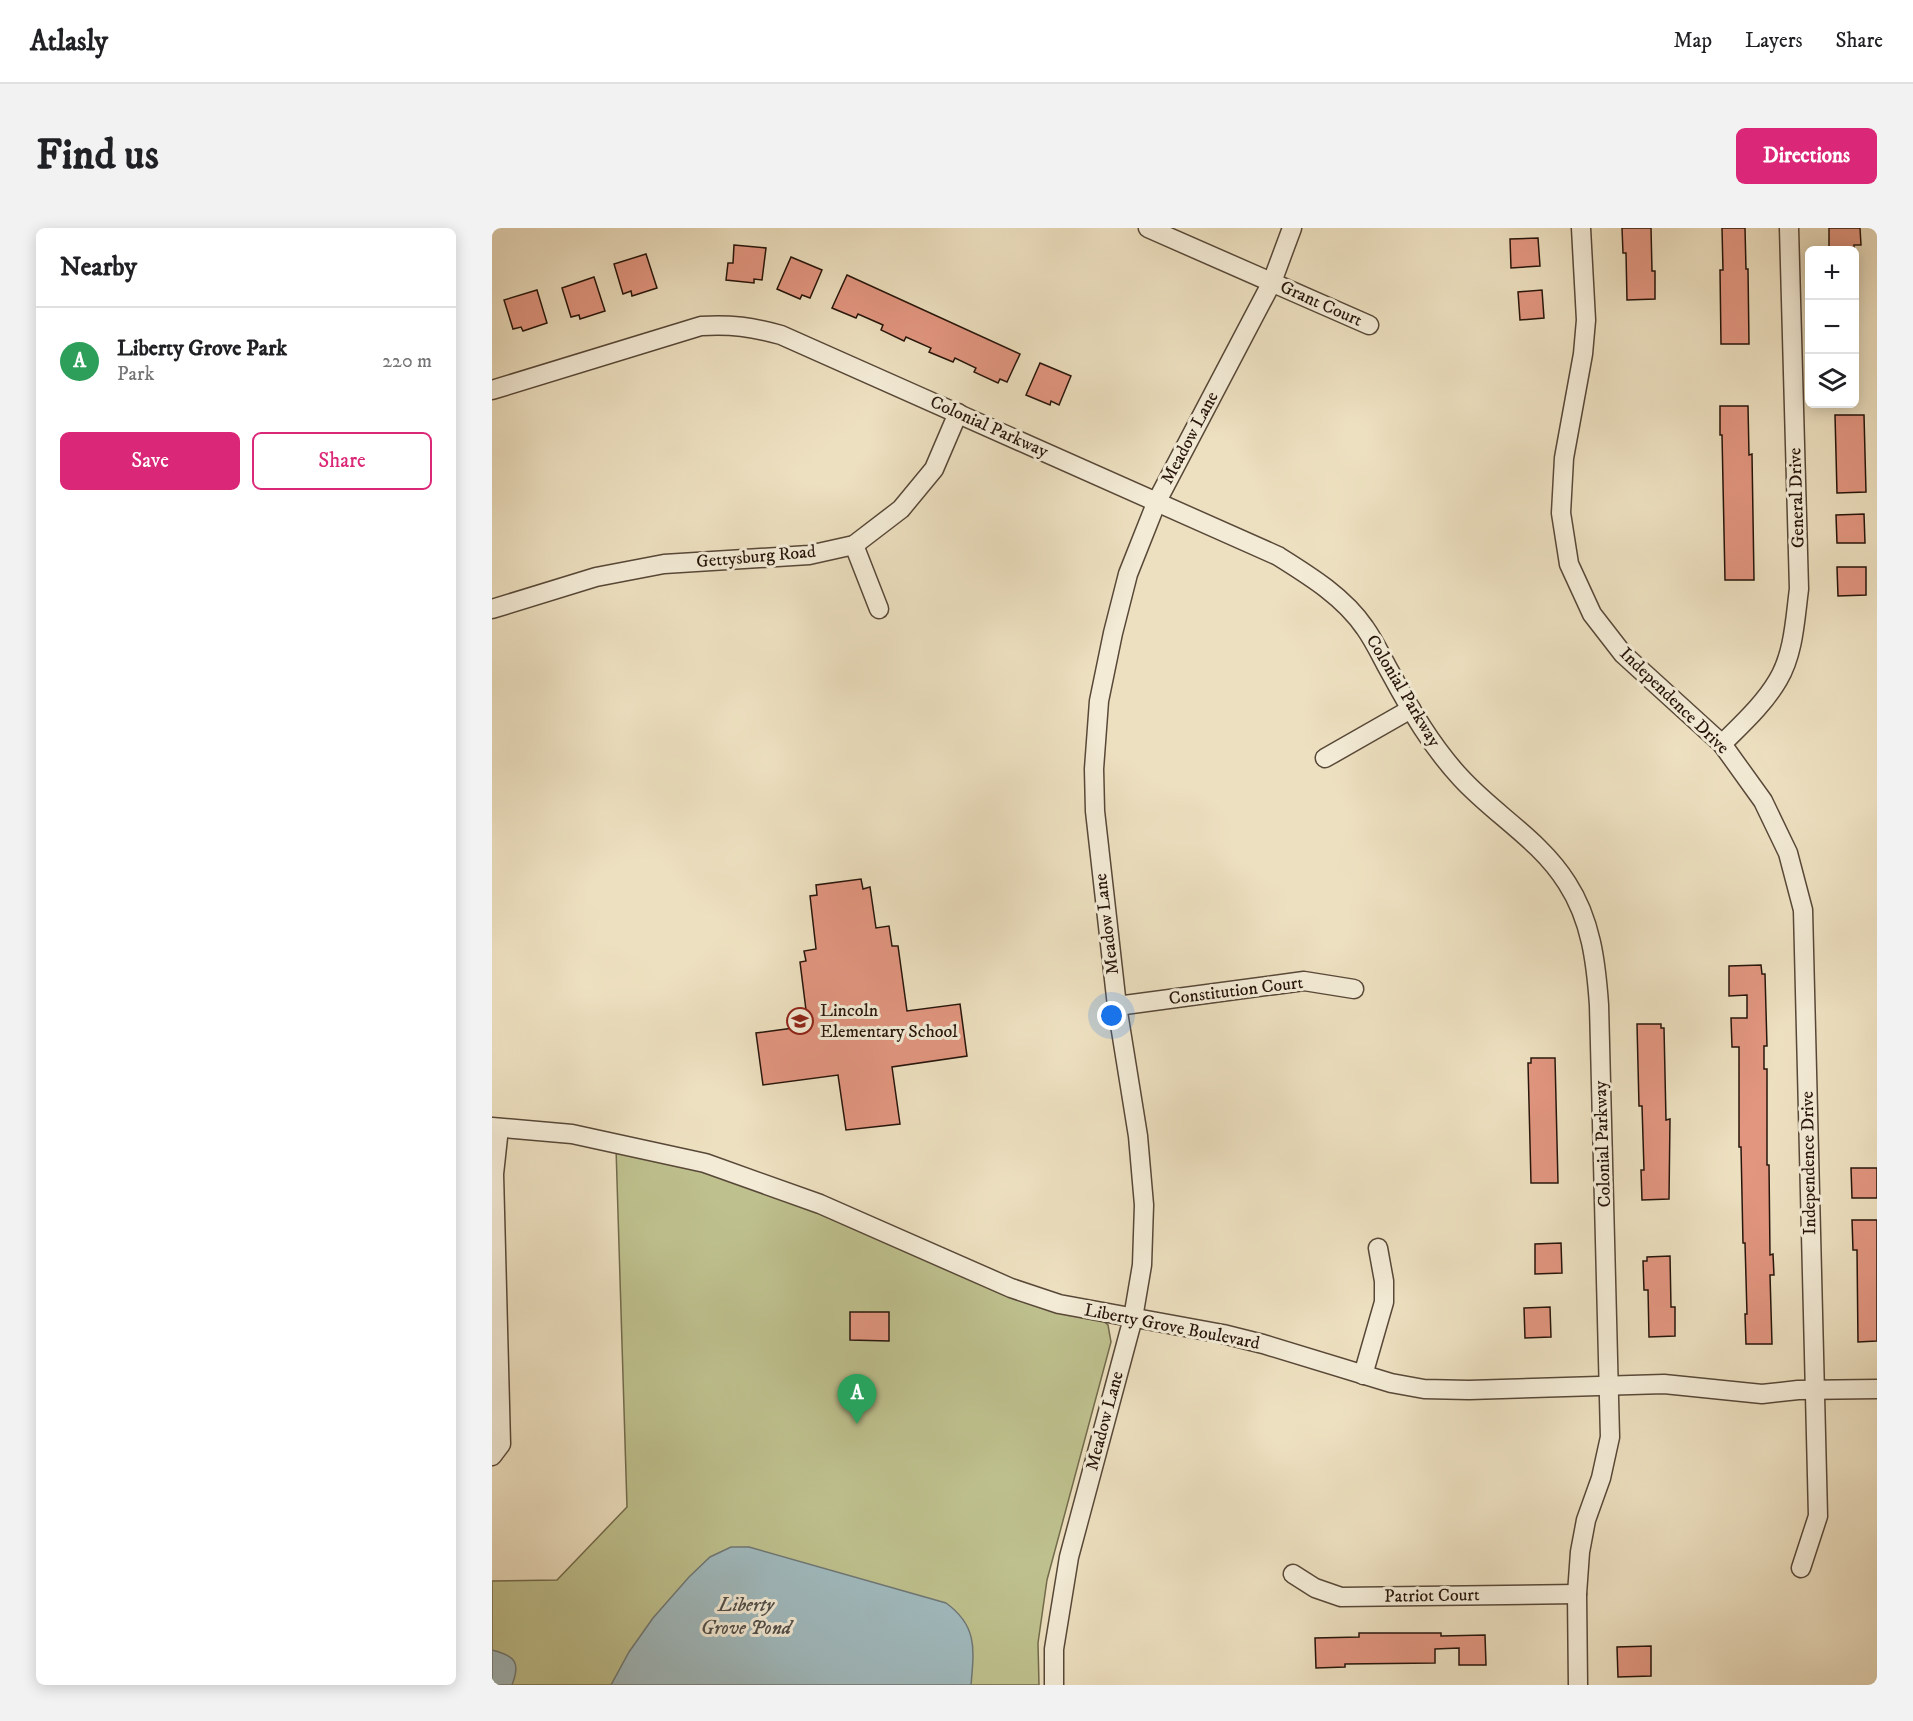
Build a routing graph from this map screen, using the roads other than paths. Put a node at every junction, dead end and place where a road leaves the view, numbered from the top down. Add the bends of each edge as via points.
1 (1148, 228) edge
2 (1292, 228) edge
3 (1581, 228) edge
4 (1789, 228) edge
5 (1272, 282) junction
6 (1369, 325) dead end
7 (492, 390) edge
8 (958, 413) junction
9 (1157, 501) junction
10 (854, 545) junction
11 (492, 609) edge
12 (879, 609) dead end
13 (1411, 710) junction
14 (1722, 744) junction
15 (1325, 758) dead end
16 (1354, 989) dead end
17 (1117, 1006) junction
18 (496, 1127) edge
19 (1378, 1248) dead end
20 (1133, 1318) junction
21 (1363, 1375) junction
22 (1609, 1386) junction
23 (1815, 1389) junction
24 (1877, 1389) edge
25 (492, 1456) edge
26 (1801, 1568) dead end
27 (1293, 1574) dead end
28 (1577, 1594) junction
29 (1054, 1685) edge
30 (1578, 1685) edge

1 - 5 street, Grant Court
2 - 5 street, Meadow Lane
3 - 14 street, Independence Drive via 1586,320 1564,458 1561,513 1569,564 1592,614 1623,654
4 - 14 street, General Drive via 1799,589 1792,641 1779,680
5 - 6 street, Grant Court
5 - 9 street, Meadow Lane
7 - 8 street, Colonial Parkway via 676,333 724,324 781,335
8 - 9 street, Colonial Parkway
8 - 10 street, Gettysburg Road via 934,469 901,509
9 - 13 street, Colonial Parkway via 1278,556 1339,599 1365,628
9 - 17 street, Meadow Lane via 1128,574 1099,701 1095,811
10 - 11 street, Gettysburg Road via 809,555 664,564 596,577
10 - 12 street
13 - 15 street
13 - 22 street, Colonial Parkway via 1461,777 1544,852 1568,883 1585,916 1596,961 1599,1005
14 - 23 street, Independence Drive via 1763,801 1788,853 1803,910
16 - 17 street, Constitution Court via 1304,981
17 - 20 street, Meadow Lane via 1138,1136 1144,1205 1142,1265
18 - 20 street, Liberty Grove Boulevard via 572,1134 705,1162 820,1204 1011,1288 1059,1304
18 - 25 street via 501,1444
19 - 21 street via 1384,1302
20 - 21 street, Liberty Grove Boulevard via 1223,1334
20 - 29 street, Meadow Lane via 1069,1557 1054,1649
21 - 22 street, Liberty Grove Boulevard via 1424,1389
22 - 23 street, Liberty Grove Boulevard via 1664,1384 1762,1394
22 - 28 street, Colonial Parkway via 1611,1437 1586,1520
23 - 24 street, Liberty Grove Boulevard
23 - 26 street, Independence Drive via 1818,1516
27 - 28 street, Patriot Court via 1315,1588 1341,1597
28 - 30 street, Colonial Parkway

